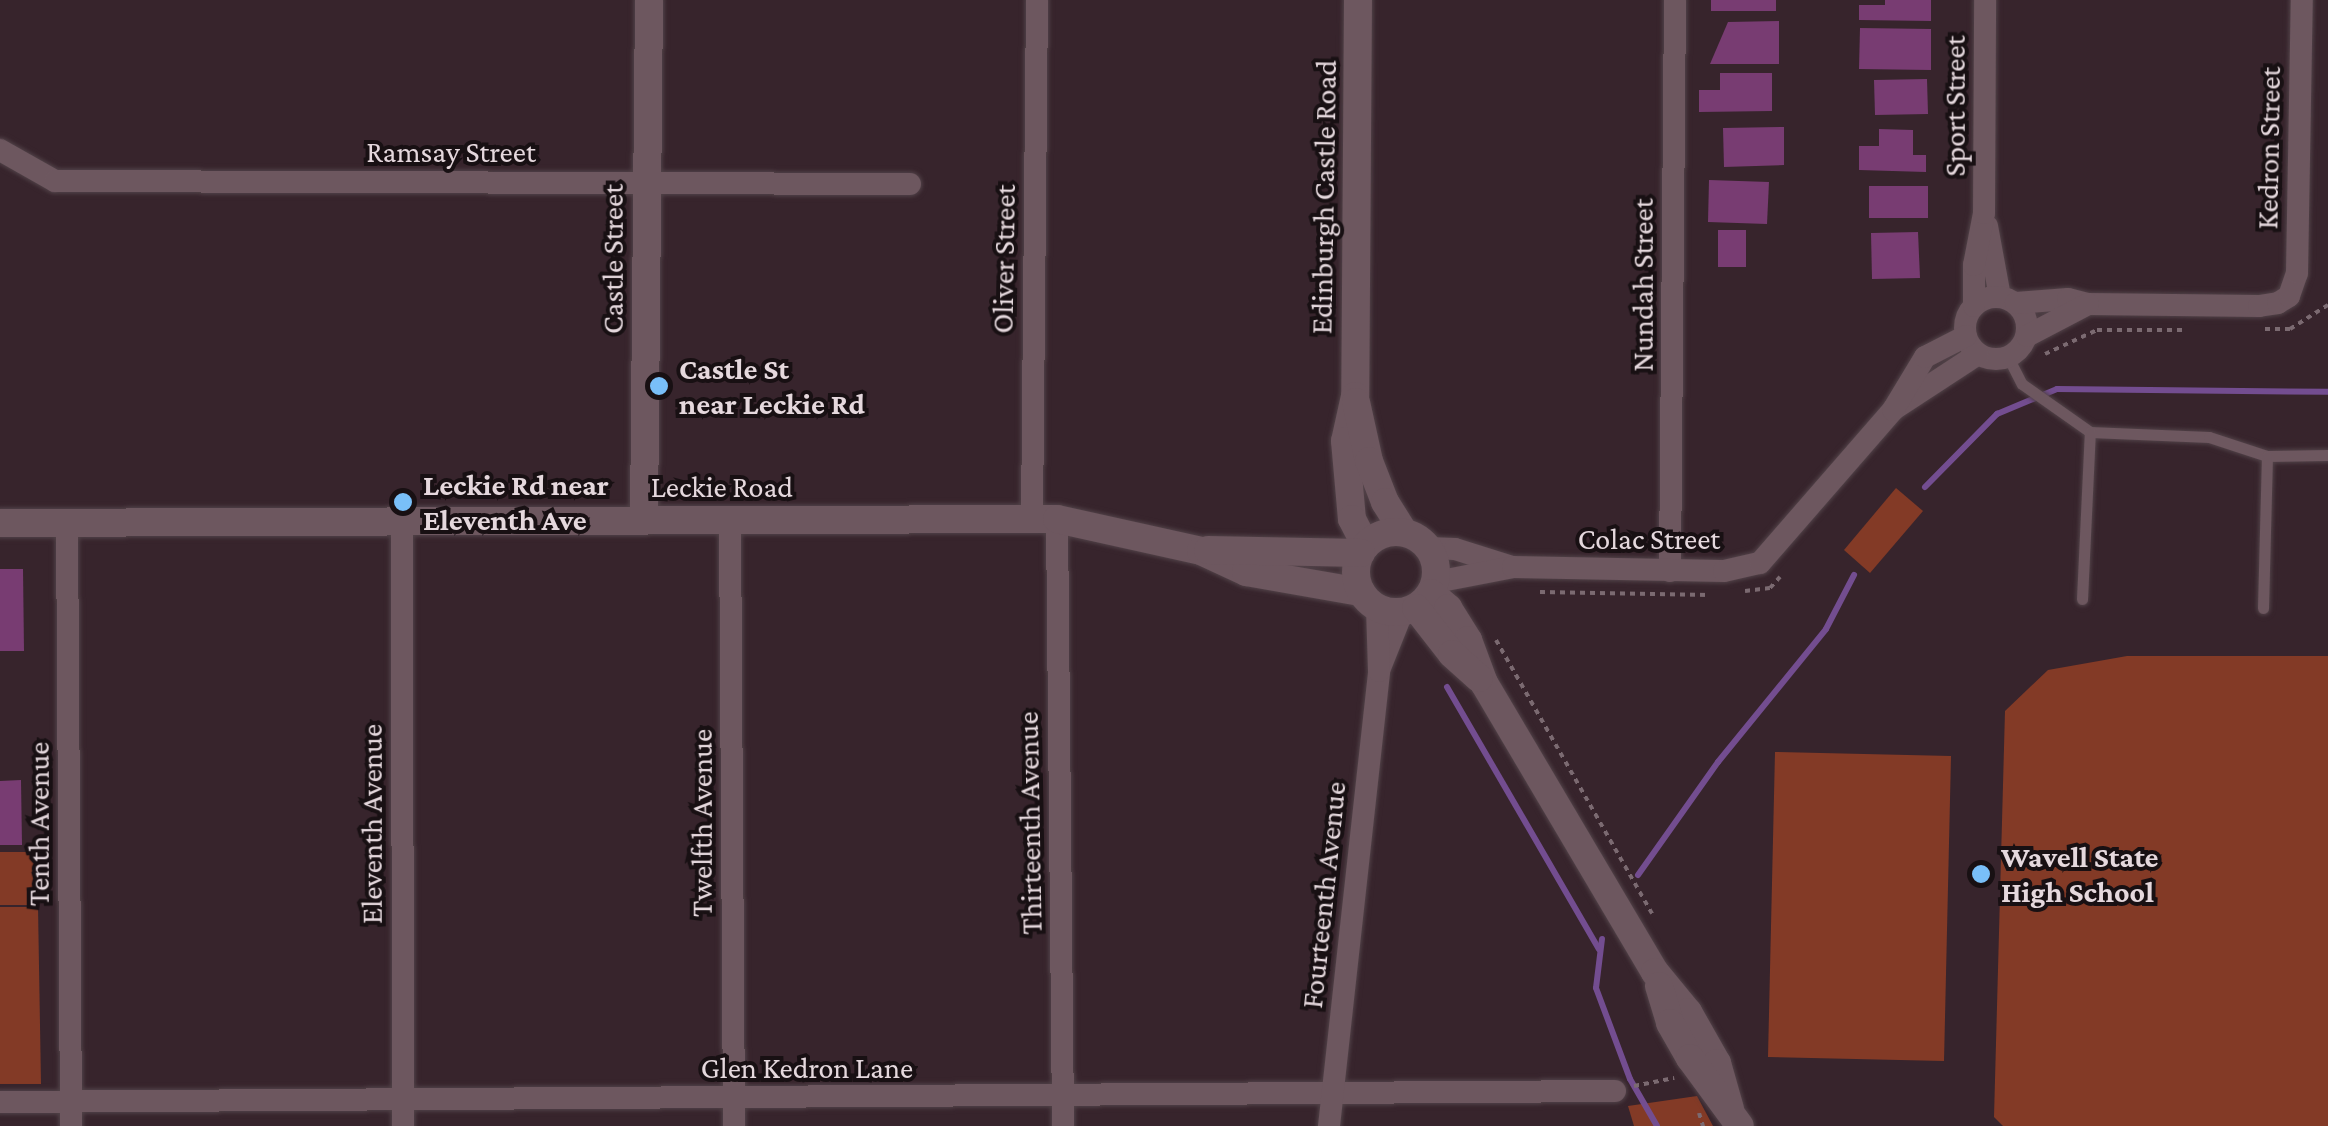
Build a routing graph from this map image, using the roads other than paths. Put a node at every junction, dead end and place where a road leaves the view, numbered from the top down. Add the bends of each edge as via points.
1 (649, 0) edge
2 (1037, 0) edge
3 (1358, 0) edge
4 (1675, 0) edge
5 (1985, 0) edge
6 (2302, 0) edge
7 (0, 150) edge
8 (646, 182) junction
9 (910, 184) dead end
10 (1984, 213) junction
11 (2008, 300) junction
12 (2088, 304) junction
13 (1974, 306) junction
14 (2027, 336) junction
15 (1972, 345) junction
16 (2011, 363) junction
17 (1355, 396) junction
18 (2090, 432) junction
19 (2328, 455) edge
20 (2267, 456) junction
21 (1044, 518) junction
22 (644, 519) junction
23 (730, 520) junction
24 (67, 522) junction
25 (402, 522) junction
26 (0, 523) edge
27 (1404, 532) junction
28 (1428, 548) junction
29 (1363, 550) junction
30 (1201, 551) junction
31 (1513, 567) junction
32 (1670, 571) junction
33 (1404, 599) junction
34 (2082, 599) dead end
35 (2264, 608) dead end
36 (1615, 1091) road end
37 (1332, 1094) junction
38 (1062, 1096) junction
39 (734, 1098) junction
40 (403, 1100) junction
41 (0, 1102) edge
42 (70, 1114) edge
43 (1735, 1118) edge
44 (404, 1126) edge
45 (734, 1126) edge
46 (1063, 1126) edge
47 (1328, 1126) edge

1 - 8 street, Castle Street
2 - 21 street, Oliver Street
3 - 17 street, Edinburgh Castle Road
4 - 32 street, Nundah Street
5 - 10 street, Sport Street
6 - 12 street, Kedron Street via 2297,274 2289,296 2259,306
7 - 8 street, Ramsay Street via 56,181
8 - 9 street, Ramsay Street
8 - 22 street, Castle Street
10 - 11 street, Sport Street
10 - 13 street, Sport Street
11 - 12 street
11 - 13 street
11 - 14 street via 2026,318
12 - 14 street
13 - 15 street via 1968,315
14 - 16 street
15 - 16 street
15 - 32 street, Colac Street via 1893,410 1760,563
16 - 18 lane via 2022,384
17 - 27 street, Edinburgh Castle Road via 1369,460
17 - 29 street, Edinburgh Castle Road via 1345,441 1352,519
18 - 20 lane via 2208,437
18 - 34 lane
19 - 20 lane
20 - 35 lane
21 - 23 street, Leckie Road
21 - 30 street, Leckie Road
21 - 38 street, Thirteenth Avenue
22 - 23 street, Leckie Road
22 - 25 street, Leckie Road
23 - 39 street, Twelfth Avenue
24 - 25 street, Leckie Road
24 - 26 street, Leckie Road
24 - 42 street, Tenth Avenue
25 - 40 street, Eleventh Avenue
27 - 28 street
27 - 29 street via 1383,534
28 - 31 street, Colac Street
28 - 33 street via 1437,570
29 - 30 street, Leckie Road
29 - 33 street via 1356,580
30 - 33 street, Leckie Road via 1246,572
31 - 32 street, Colac Street
31 - 33 street, Colac Street
33 - 37 street, Fourteenth Avenue via 1379,671
33 - 43 street via 1448,608 1484,683 1654,972 1688,1012 1717,1063
36 - 37 street, Glen Kedron Lane
37 - 38 street, Glen Kedron Lane
37 - 47 street, Fourteenth Avenue
38 - 39 street, Glen Kedron Lane
38 - 46 street, Thirteenth Avenue
39 - 40 street, Glen Kedron Lane
39 - 45 street, Twelfth Avenue
40 - 42 street, Glen Kedron Lane
40 - 44 street, Eleventh Avenue
41 - 42 street, Glen Kedron Lane

